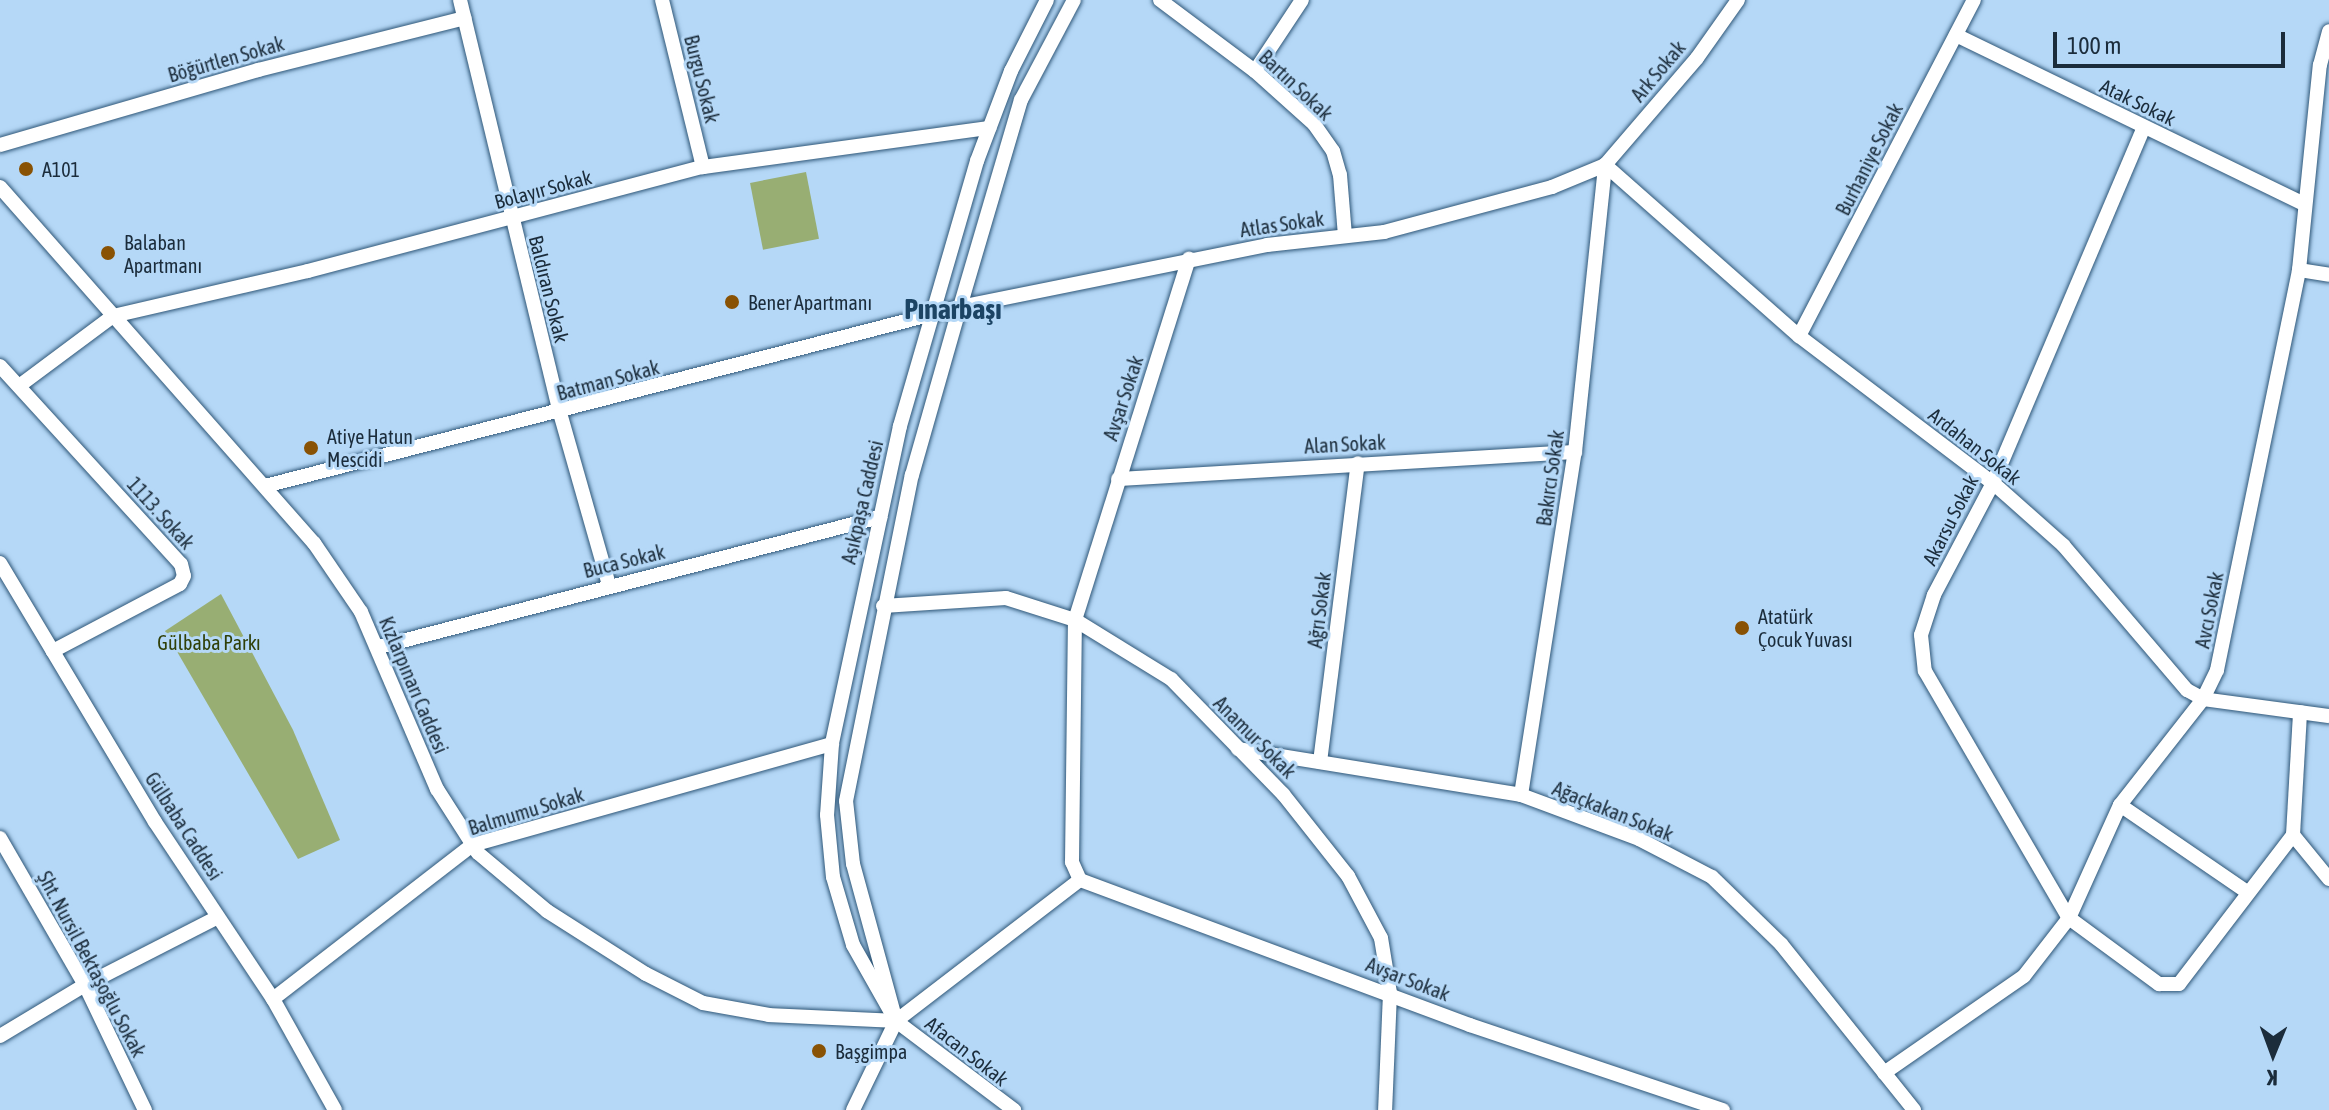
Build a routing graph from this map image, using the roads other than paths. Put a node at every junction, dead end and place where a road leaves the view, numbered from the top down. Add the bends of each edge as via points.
1 (460, 0) edge
2 (662, 0) edge
3 (1047, 0) edge
4 (1074, 0) edge
5 (1160, 0) edge
6 (1302, 0) edge
7 (1974, 0) edge
8 (1732, 3) edge
9 (465, 18) junction
10 (2329, 31) edge
11 (1956, 35) junction
12 (1255, 71) junction
13 (2144, 127) junction
14 (989, 128) junction
15 (0, 145) edge
16 (1605, 165) junction
17 (703, 167) junction
18 (0, 187) edge
19 (2304, 204) junction
20 (511, 219) junction
21 (1345, 236) junction
22 (1189, 259) junction
23 (2299, 270) junction
24 (2329, 275) edge
25 (960, 307) junction
26 (933, 313) junction
27 (113, 316) junction
28 (1799, 336) junction
29 (0, 366) edge
30 (19, 386) junction
31 (560, 413) junction
32 (1575, 452) junction
33 (1358, 463) junction
34 (1118, 479) junction
35 (1993, 483) junction
36 (265, 486) junction
37 (880, 517) junction
38 (0, 563) edge
39 (609, 585) junction
40 (883, 606) junction
41 (1075, 620) junction
42 (379, 647) junction
43 (53, 651) junction
44 (2203, 699) junction
45 (2300, 712) junction
46 (2329, 716) edge
47 (832, 744) junction
48 (1237, 749) junction
49 (1320, 762) junction
50 (1521, 795) junction
51 (2120, 805) junction
52 (2293, 835) junction
53 (0, 838) edge
54 (472, 845) junction
55 (2329, 879) edge
56 (1080, 880) junction
57 (2247, 892) junction
58 (218, 917) junction
59 (2069, 918) junction
60 (85, 985) junction
61 (1390, 993) junction
62 (273, 999) junction
63 (896, 1021) junction
64 (0, 1036) edge
65 (1884, 1073) junction
66 (145, 1110) edge
67 (335, 1110) edge
68 (853, 1110) edge
69 (1014, 1110) edge
70 (1385, 1110) edge
71 (1723, 1110) edge
72 (1914, 1110) edge

1 - 9 street, Baldıran Sokak
2 - 17 street, Burgu Sokak
3 - 14 street, Aşıkpaşa Caddesi
4 - 25 street via 1021,100
5 - 12 street, Bartın Sokak
6 - 12 street
7 - 11 street, Burhaniye Sokak
8 - 16 street, Ark Sokak
9 - 15 street, Böğürtlen Sokak via 258,70
9 - 20 street, Baldıran Sokak
10 - 19 street, Avcı Sokak via 2320,65
11 - 13 street, Atak Sokak
11 - 28 street, Burhaniye Sokak
12 - 21 street, Bartın Sokak via 1314,124 1333,151
13 - 19 street, Atak Sokak
13 - 35 street, Akarsu Sokak
14 - 17 street, Bolayır Sokak
14 - 26 street, Aşıkpaşa Caddesi
16 - 21 street, Atlas Sokak via 1467,212
16 - 28 street, Ardahan Sokak
16 - 32 street, Bakırcı Sokak
17 - 20 street, Bolayır Sokak
18 - 27 street, Kızlarpınarı Caddesi
19 - 23 street, Avcı Sokak
20 - 27 street, Bolayır Sokak
20 - 31 street, Baldıran Sokak
21 - 22 street, Atlas Sokak
22 - 25 street, Atlas Sokak
22 - 34 street, Avşar Sokak
23 - 24 street
23 - 44 street, Avcı Sokak via 2217,670
25 - 26 street, Batman Sokak
25 - 40 street via 912,475
26 - 31 street, Batman Sokak
26 - 37 street, Aşıkpaşa Caddesi
27 - 30 street
27 - 36 street, Kızlarpınarı Caddesi
28 - 35 street, Ardahan Sokak
29 - 30 street, 1113. Sokak
30 - 43 street, 1113. Sokak via 181,564 184,576 180,584
31 - 36 street, Batman Sokak
31 - 39 street, Baldıran Sokak
32 - 33 street, Alan Sokak
32 - 50 street, Bakırcı Sokak
33 - 34 street, Alan Sokak
33 - 49 street, Ağrı Sokak
34 - 41 street, Avşar Sokak
35 - 44 street, Ardahan Sokak via 2063,545 2187,690
35 - 59 street, Akarsu Sokak via 1934,595 1921,635 1925,671
36 - 42 street, Kızlarpınarı Caddesi via 314,543
37 - 39 street, Buca Sokak
37 - 47 street, Aşıkpaşa Caddesi
38 - 43 street, Gülbaba Caddesi
39 - 42 street, Buca Sokak
40 - 41 street, Anamur Sokak via 1006,598
40 - 63 street via 846,801 853,864
41 - 48 street, Anamur Sokak via 1171,679
41 - 56 street, Avşar Sokak via 1072,862
42 - 54 street, Kızlarpınarı Caddesi via 437,789
43 - 58 street, Gülbaba Caddesi
44 - 45 street
44 - 51 street, Avcı Sokak
45 - 46 street
45 - 52 street
47 - 54 street, Balmumu Sokak
47 - 63 street, Aşıkpaşa Caddesi via 827,815 833,877 853,945
48 - 49 street, Ağaçkakan Sokak
48 - 61 street, Anamur Sokak via 1283,794 1348,876 1381,938
49 - 50 street, Ağaçkakan Sokak
50 - 65 street, Ağaçkakan Sokak via 1639,839 1712,877 1781,944
51 - 57 street
51 - 59 street, Avcı Sokak
52 - 55 street
52 - 57 street
53 - 60 street, Şht. Nursil Bektaşoğlu Sokak
54 - 62 street, Balmumu Sokak
54 - 63 street, Kızlarpınarı Caddesi via 547,911 703,1003 769,1015
56 - 61 street, Avşar Sokak
56 - 63 street
57 - 59 street via 2179,984 2159,984
58 - 60 street
58 - 62 street, Gülbaba Caddesi
59 - 65 street, Avcı Sokak via 2024,976
60 - 64 street
60 - 66 street, Şht. Nursil Bektaşoğlu Sokak
61 - 70 street, Anamur Sokak
61 - 71 street, Avşar Sokak
62 - 67 street, Gülbaba Caddesi
63 - 68 street
63 - 69 street, Afacan Sokak
65 - 72 street, Ağaçkakan Sokak

